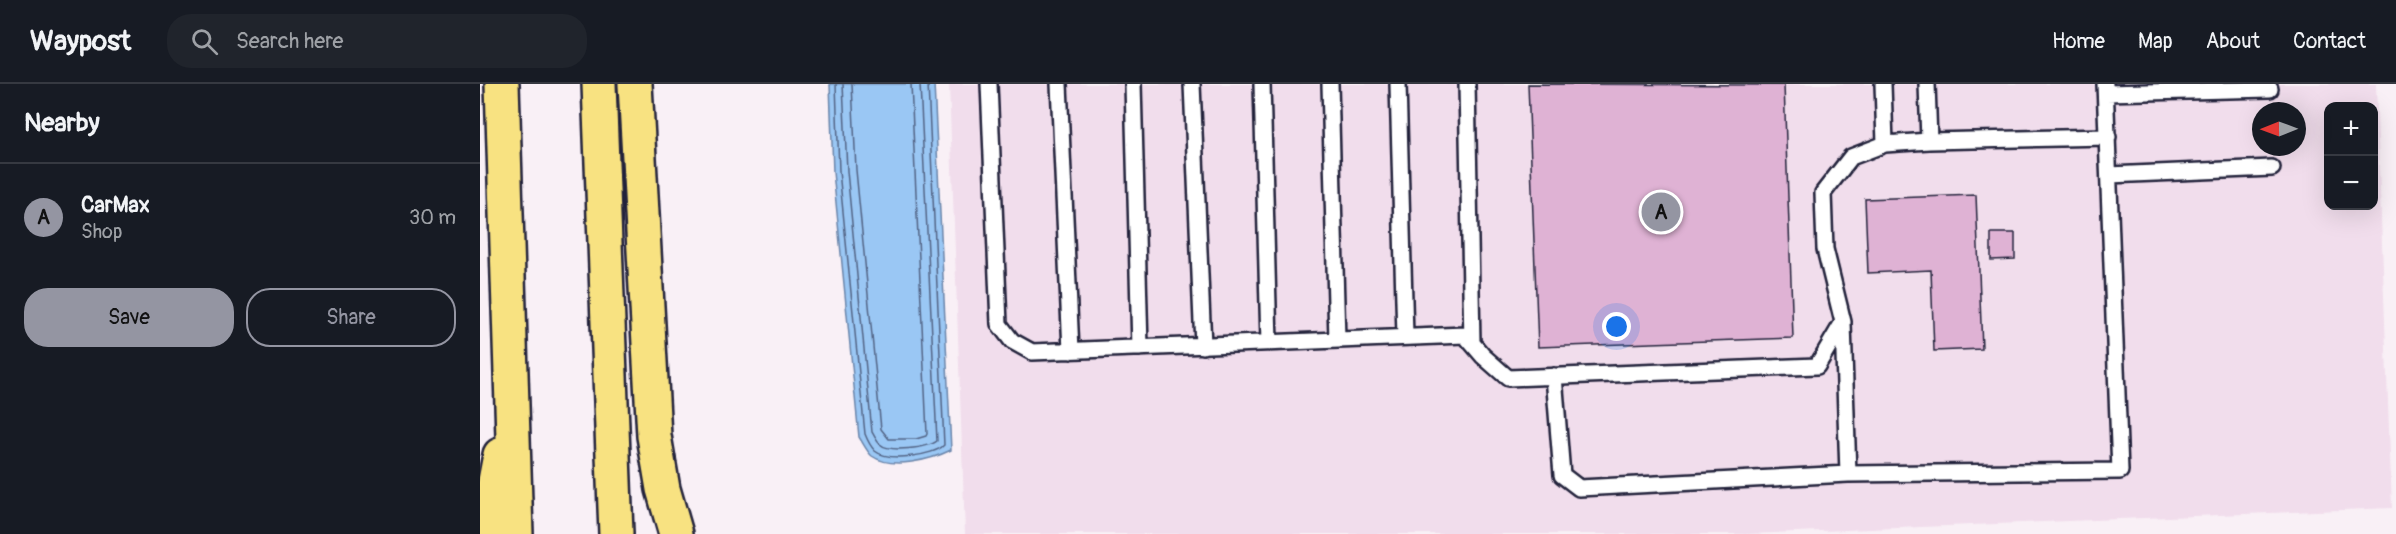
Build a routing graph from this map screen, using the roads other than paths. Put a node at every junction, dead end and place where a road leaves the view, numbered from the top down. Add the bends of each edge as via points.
1 (502, 84) edge
2 (598, 84) edge
3 (635, 84) edge
4 (989, 84) edge
5 (1059, 84) edge
6 (1133, 84) edge
7 (1192, 84) edge
8 (1262, 84) edge
9 (1330, 84) edge
10 (1398, 84) edge
11 (1467, 84) edge
12 (1883, 84) edge
13 (1927, 84) edge
14 (2106, 89) edge
15 (2270, 89) dead end
16 (2108, 136) junction
17 (1929, 141) junction
18 (1886, 144) junction
19 (2272, 168) dead end
20 (2109, 174) junction
21 (1843, 322) junction
22 (1405, 337) junction
23 (1337, 340) junction
24 (1269, 343) junction
25 (1472, 343) junction
26 (1203, 346) junction
27 (1140, 348) junction
28 (1071, 351) junction
29 (1554, 376) junction
30 (511, 400) junction
31 (1848, 474) junction
32 (485, 534) edge
33 (516, 534) edge
34 (616, 534) edge
35 (676, 534) edge

1 - 30 highway
2 - 34 highway
3 - 35 highway via 654,436
4 - 28 lane via 999,324 1012,341 1032,352
5 - 28 lane
6 - 27 lane
7 - 26 lane
8 - 24 lane
9 - 23 lane
10 - 22 lane
11 - 25 lane
12 - 18 lane
13 - 17 lane
14 - 15 lane
14 - 16 lane
16 - 17 lane
16 - 20 lane
17 - 18 lane
18 - 21 lane via 1851,158 1823,193 1825,249
19 - 20 lane
20 - 31 lane via 2120,471
21 - 29 lane via 1817,366
21 - 31 lane
22 - 23 lane
22 - 25 lane via 1465,335
23 - 24 lane
24 - 26 lane
25 - 29 lane via 1508,378
26 - 27 lane
27 - 28 lane
29 - 31 lane via 1562,475 1579,488
30 - 32 highway
30 - 33 highway

